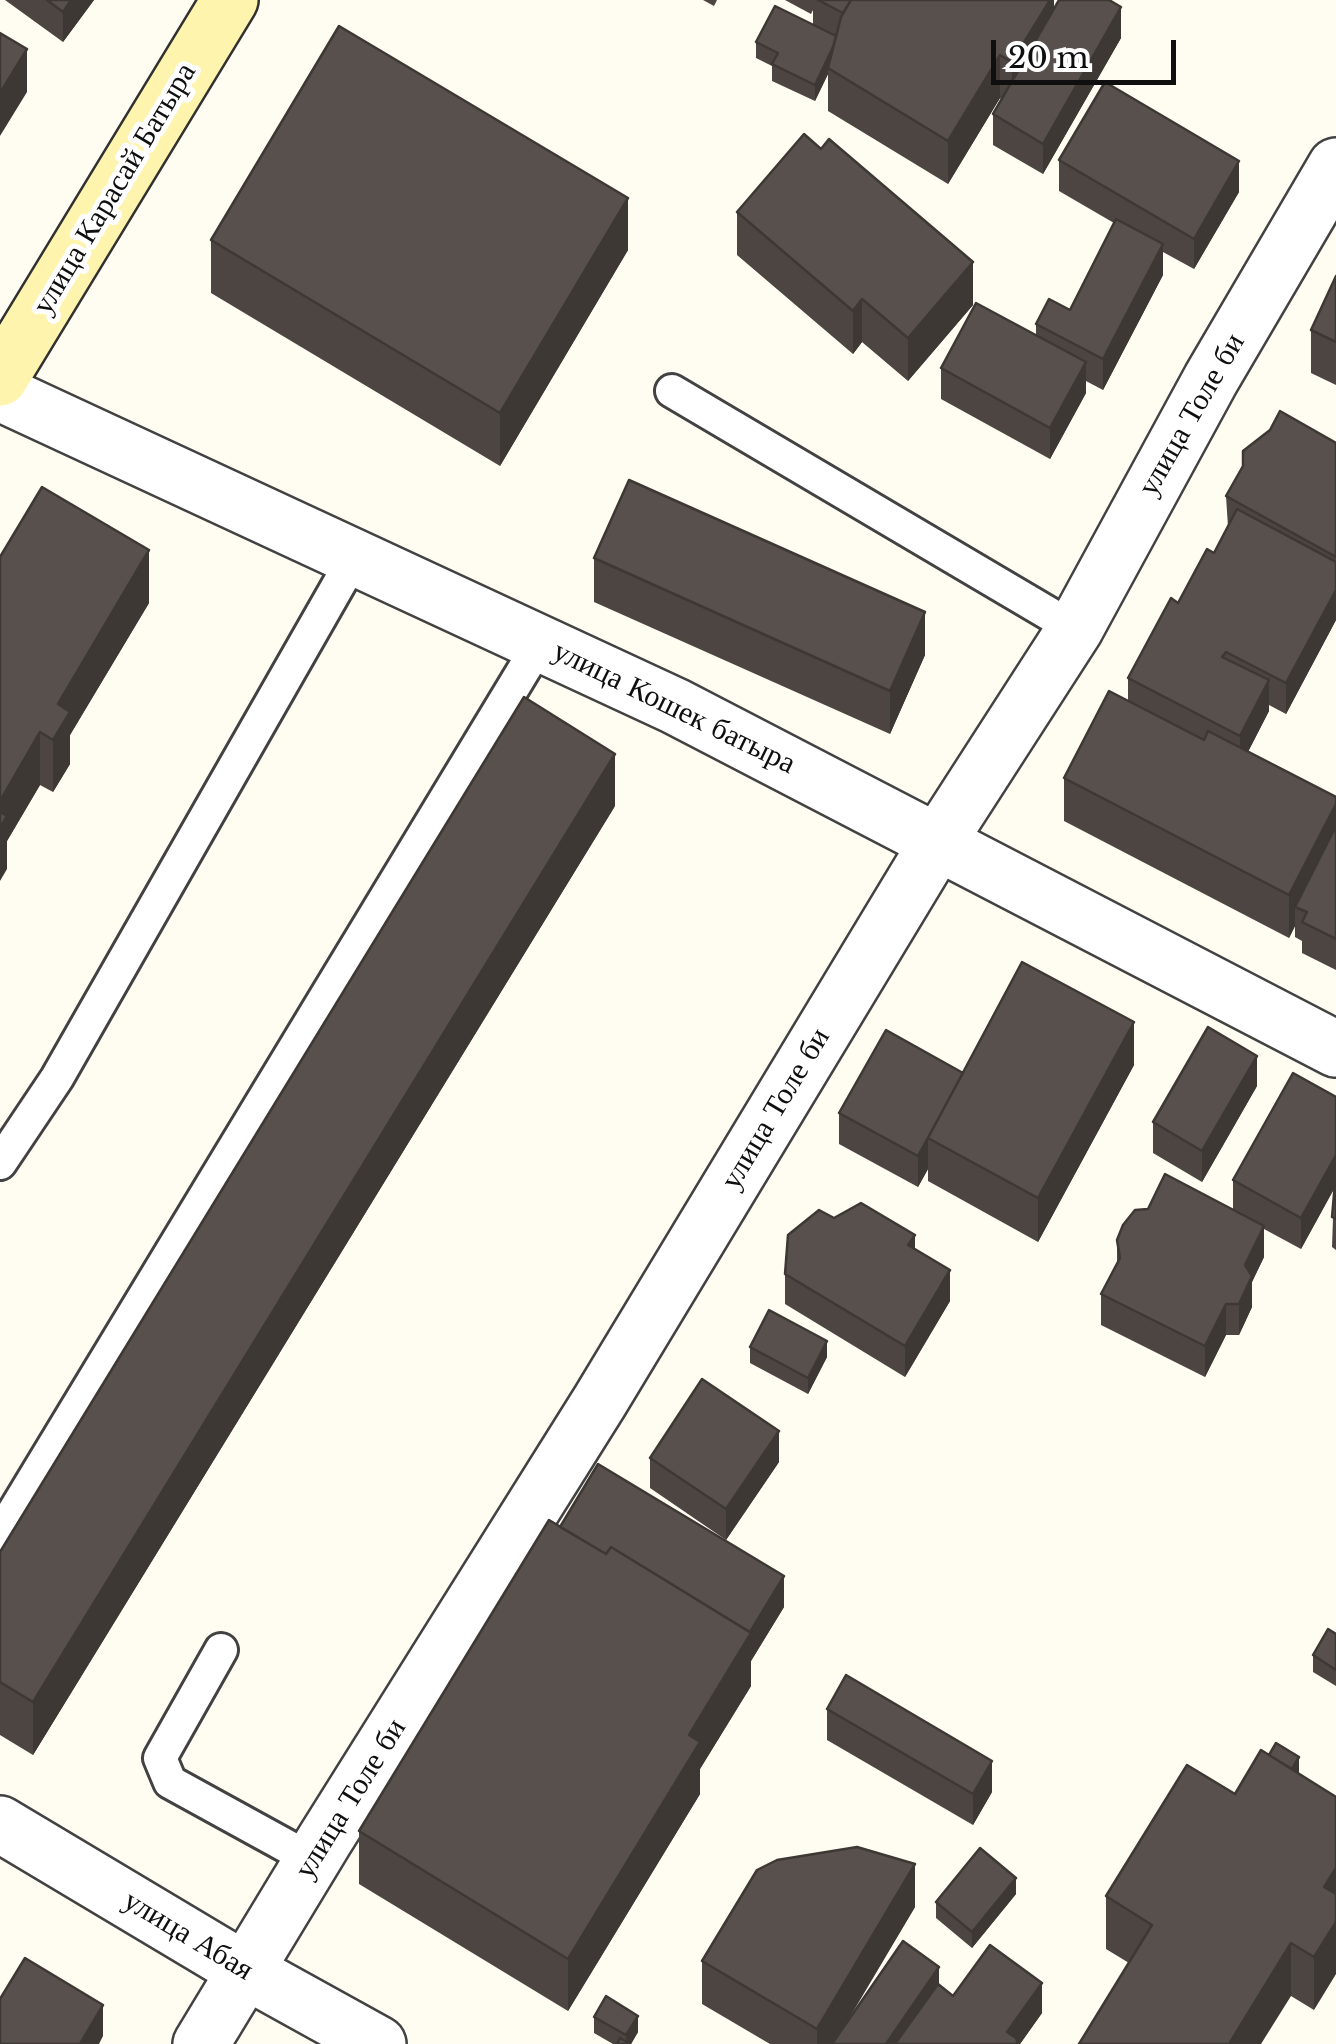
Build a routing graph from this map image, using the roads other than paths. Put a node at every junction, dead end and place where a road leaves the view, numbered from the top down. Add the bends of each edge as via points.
1 (230, 0) edge
2 (1336, 166) edge
3 (0, 378) edge
4 (672, 391) dead end
5 (0, 393) edge
6 (355, 556) junction
7 (1075, 628) junction
8 (540, 643) junction
9 (939, 840) junction
10 (1336, 1049) edge
11 (0, 1163) edge
12 (0, 1535) edge
13 (221, 1650) dead end
14 (0, 1824) edge
15 (312, 1860) junction
16 (246, 1971) junction
17 (201, 2044) edge
18 (378, 2044) edge

1 - 3 main road, улица Карасай Батыра
2 - 7 street, улица Толе би
4 - 7 lane
5 - 6 street, улица Кошек батыра
6 - 8 street, улица Кошек батыра
6 - 11 lane via 57,1078
7 - 9 street, улица Толе би
8 - 9 street, улица Кошек батыра
8 - 12 lane
9 - 10 street, улица Кошек батыра
9 - 15 street, улица Толе би
13 - 15 lane via 160,1758 170,1782
14 - 16 street, улица Абая
15 - 16 street, улица Толе би
16 - 17 street, улица Толе би
16 - 18 street, улица Абая

